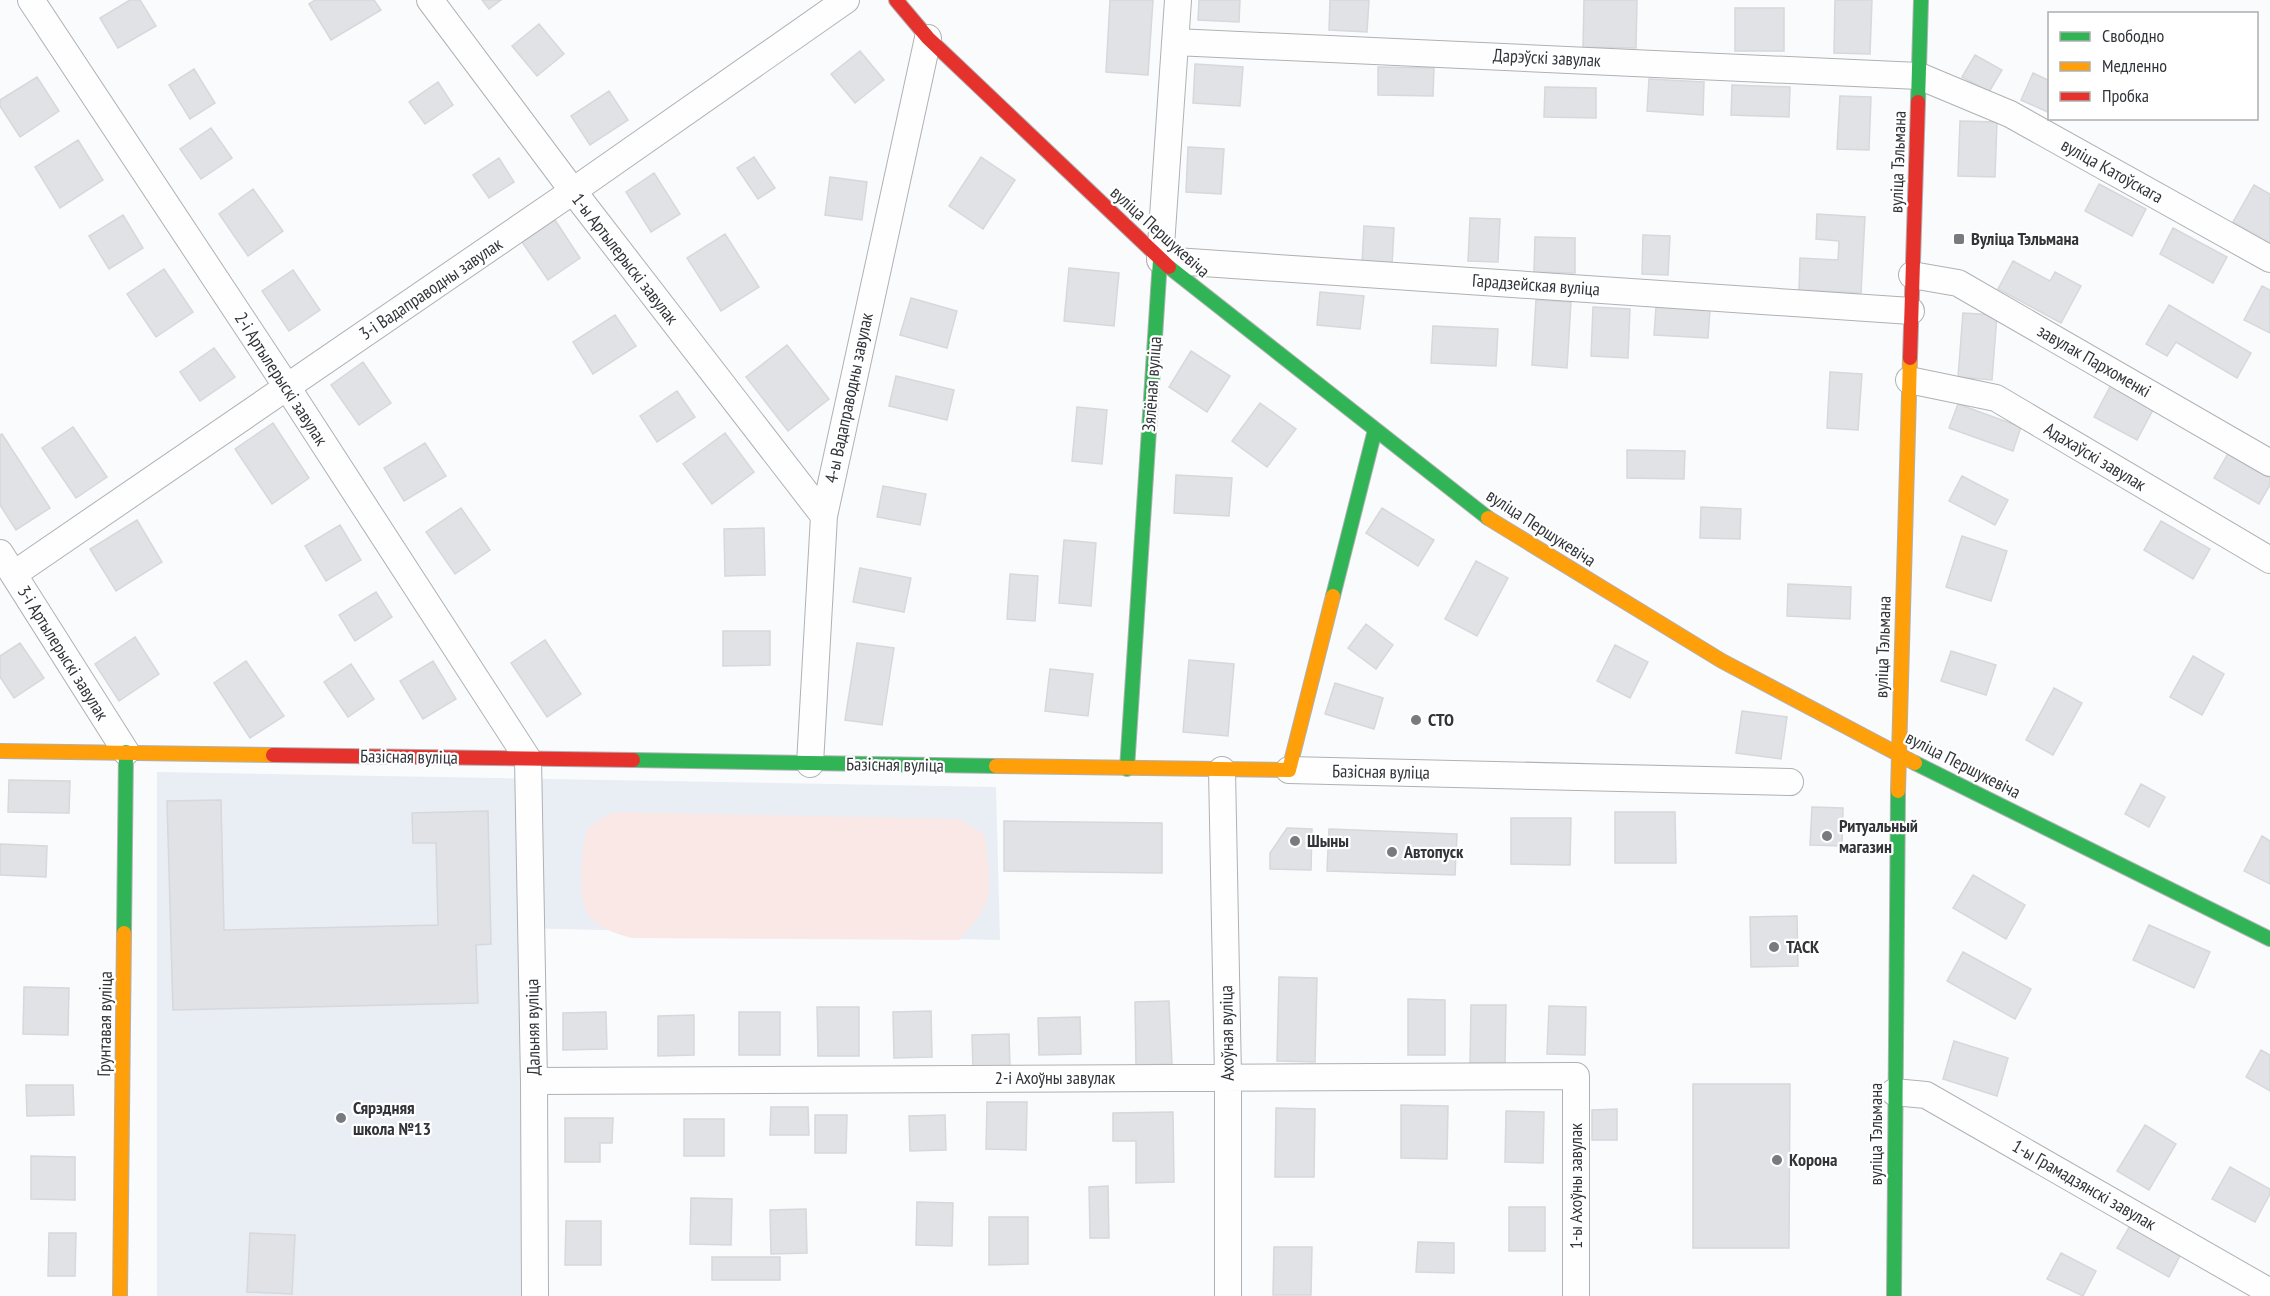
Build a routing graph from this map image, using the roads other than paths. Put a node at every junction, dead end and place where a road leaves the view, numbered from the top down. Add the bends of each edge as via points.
1 (31, 0) edge
2 (430, 0) edge
3 (846, 0) edge
4 (896, 0) edge
5 (1178, 0) edge
6 (1921, 0) edge
7 (928, 38) junction
8 (1175, 42) junction
9 (1919, 76) junction
10 (573, 191) junction
11 (2270, 259) edge
12 (1160, 260) junction
13 (1912, 275) junction
14 (1911, 311) junction
15 (1909, 380) junction
16 (287, 387) junction
17 (1375, 430) junction
18 (2270, 462) edge
19 (824, 516) junction
20 (2270, 560) edge
21 (7, 564) edge
22 (0, 752) edge
23 (126, 752) junction
24 (1898, 752) junction
25 (528, 759) junction
26 (810, 764) junction
27 (1127, 769) junction
28 (1289, 770) junction
29 (1222, 771) junction
30 (1790, 782) dead end
31 (2270, 939) edge
32 (1576, 1076) joint
33 (1228, 1077) junction
34 (534, 1081) junction
35 (1894, 1092) junction
36 (2270, 1292) edge
37 (120, 1296) edge
38 (535, 1296) edge
39 (1228, 1296) edge
40 (1576, 1296) edge
41 (1894, 1296) edge

1 - 16 street, 2-і Артылерыскі завулак
2 - 10 street, 1-ы Артылерыскі завулак
3 - 10 street, 3-і Вадаправодны завулак
4 - 7 main road, вуліца Першукевіча
5 - 8 street, Зялёная вуліца
6 - 9 main road, вуліца Тэльмана
7 - 12 main road, вуліца Першукевіча
7 - 19 street, 4-ы Вадаправодны завулак
8 - 9 street, Дарэўскі завулак
8 - 12 street, Зялёная вуліца
9 - 11 street, вуліца Катоўскага via 2010,114
9 - 13 main road, вуліца Тэльмана
10 - 16 street, 3-і Вадаправодны завулак
10 - 19 street, 1-ы Артылерыскі завулак
12 - 14 street, Гарадзейская вуліца
12 - 17 main road, вуліца Першукевіча
12 - 27 main road, Зялёная вуліца
13 - 14 main road, вуліца Тэльмана
13 - 18 street, завулак Пархоменкі via 1958,282
14 - 15 main road, вуліца Тэльмана
15 - 20 street, Адахаўскі завулак via 1996,398
15 - 24 main road, вуліца Тэльмана
16 - 21 street, 3-і Вадаправодны завулак
16 - 25 street, 2-і Артылерыскі завулак
17 - 24 main road, вуліца Першукевіча via 1498,526 1722,661
17 - 28 main road
19 - 26 street, 4-ы Вадаправодны завулак
21 - 23 street, 3-і Артылерыскі завулак
22 - 23 main road, Базісная вуліца
23 - 25 main road, Базісная вуліца
23 - 37 main road, Грунтавая вуліца
24 - 31 main road, вуліца Першукевіча
24 - 35 main road, вуліца Тэльмана
25 - 26 main road, Базісная вуліца
25 - 34 street, Дальняя вуліца
26 - 27 main road, Базісная вуліца
27 - 29 main road, Базісная вуліца
28 - 29 main road, Базісная вуліца
28 - 30 street, Базісная вуліца
29 - 33 street, Ахоўная вуліца
32 - 33 street, 2-і Ахоўны завулак
32 - 40 street, 1-ы Ахоўны завулак
33 - 34 street, 2-і Ахоўны завулак
33 - 39 street, Ахоўная вуліца
34 - 38 street, Дальняя вуліца
35 - 36 street, 1-ы Грамадзянскі завулак via 1926,1095
35 - 41 main road, вуліца Тэльмана

